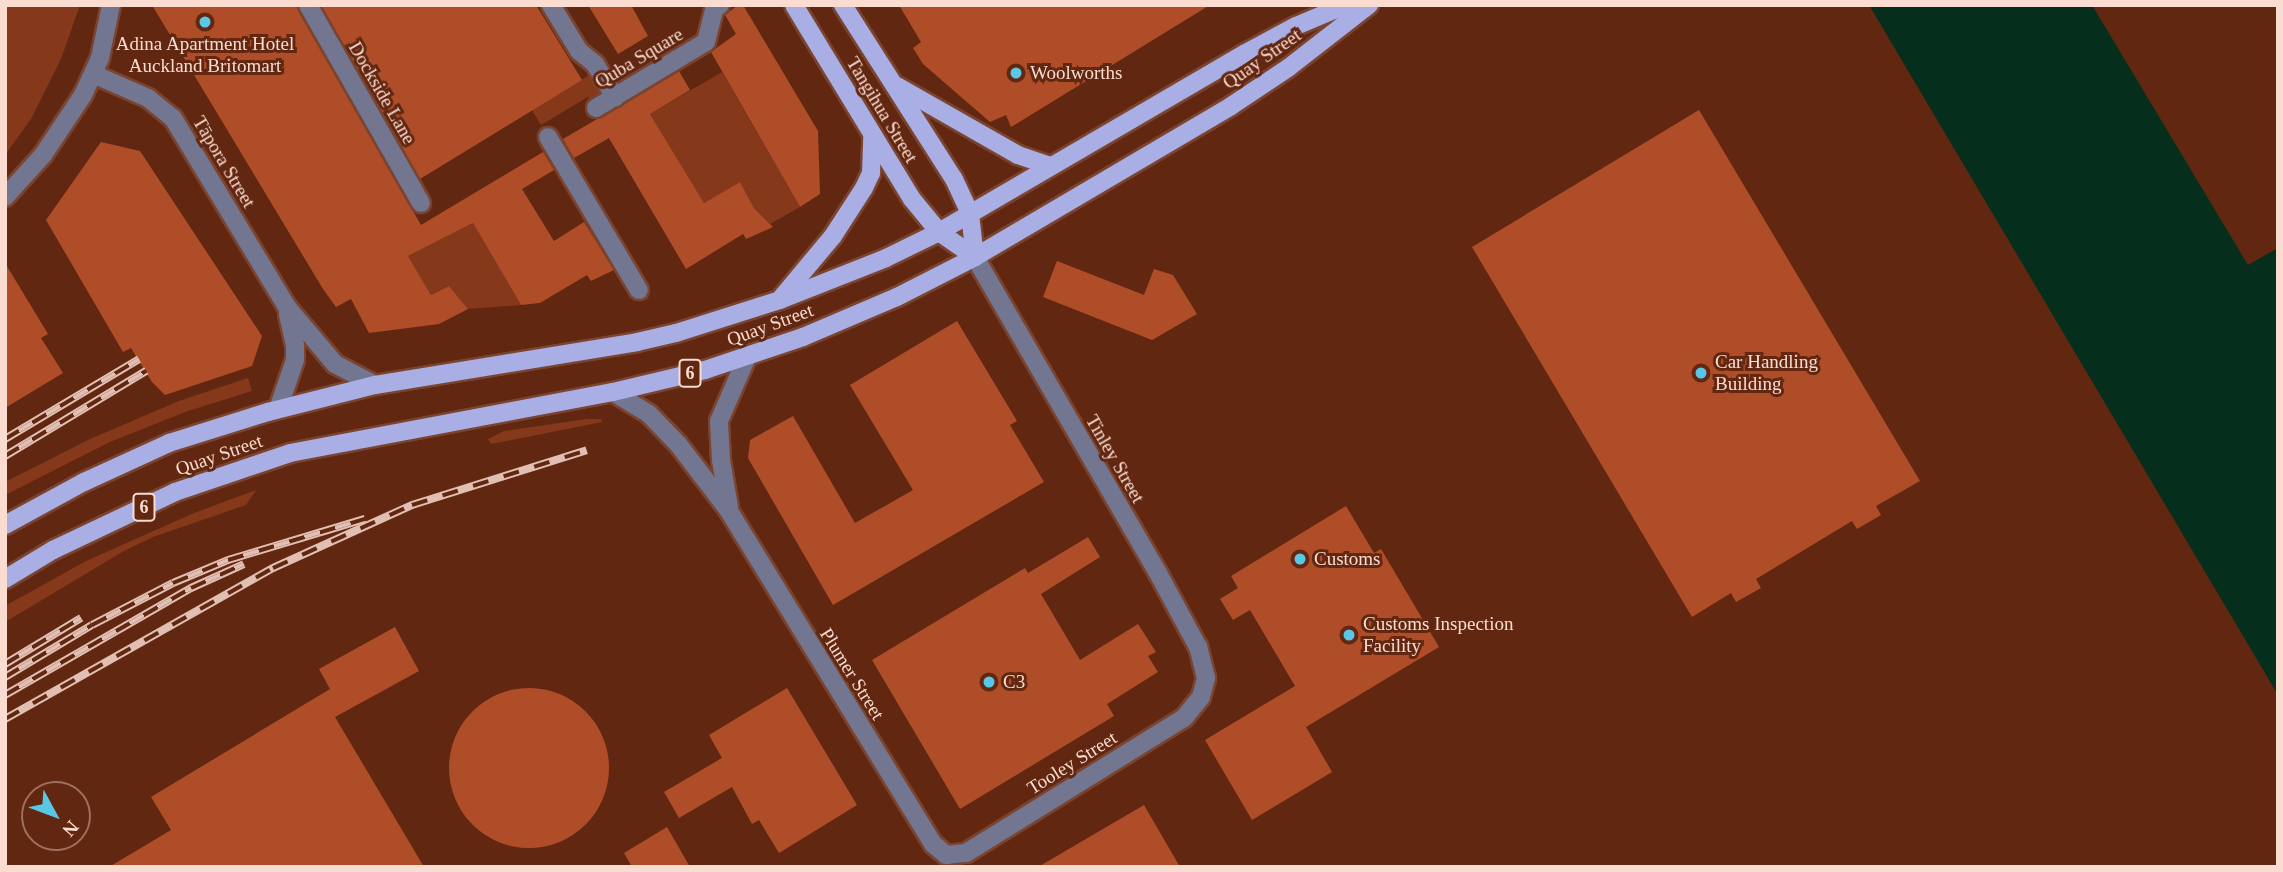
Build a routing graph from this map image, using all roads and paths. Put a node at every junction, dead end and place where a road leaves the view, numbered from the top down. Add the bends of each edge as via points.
1 (307, 5) edge
2 (551, 5) edge
3 (720, 5) edge
4 (794, 5) edge
5 (843, 5) edge
6 (1346, 5) edge
7 (1369, 5) edge
8 (113, 7) edge
9 (93, 74) junction
10 (897, 86) junction
11 (615, 97) junction
12 (596, 108) dead end
13 (872, 134) junction
14 (548, 137) dead end
15 (1050, 166) junction
16 (5, 197) edge
17 (421, 202) dead end
18 (970, 214) junction
19 (939, 232) junction
20 (975, 257) junction
21 (639, 290) dead end
22 (780, 300) junction
23 (287, 307) junction
24 (747, 356) junction
25 (375, 385) junction
26 (613, 392) junction
27 (278, 409) junction
28 (729, 510) junction
29 (5, 525) edge
30 (5, 579) edge
31 (1206, 686) joint
32 (946, 855) joint

1 - 17 street, Dockside Lane
2 - 11 street
3 - 11 street, Quba Square via 714,9 706,42
4 - 13 main road, Tangihua Street
5 - 10 main road, Tangihua Street
6 - 15 main road, Quay Street / 6 via 1296,26
7 - 20 main road, Quay Street / 6 via 1231,106
8 - 9 street
9 - 16 street via 43,155
9 - 23 street, Tāpora Street via 148,98 173,118
10 - 15 main road via 1018,155
10 - 18 main road, Tangihua Street
11 - 12 street, Quba Square
13 - 19 main road, Tangihua Street via 912,199
13 - 22 main road via 871,173 864,188 833,236
14 - 21 street
15 - 18 main road, Quay Street / 6
18 - 19 main road, Quay Street / 6
18 - 20 main road, Tangihua Street
19 - 20 main road, Tangihua Street
19 - 22 main road, Quay Street / 6
20 - 24 main road, Quay Street / 6 via 897,298
20 - 31 street, Tinley Street via 1175,605 1204,661
22 - 25 main road, Quay Street / 6 via 637,342
23 - 25 street, Tāpora Street via 335,364
23 - 27 street, Tāpora Street via 295,360
24 - 26 main road, Quay Street / 6
24 - 28 street, Plumer Street via 719,421
25 - 27 main road, Quay Street / 6
26 - 28 street, Plumer Street via 649,414
26 - 30 main road, Quay Street / 6 via 290,453 175,492
27 - 29 main road, Quay Street / 6 via 169,443
28 - 32 street, Plumer Street via 928,837
31 - 32 street, Tooley Street via 1184,718 966,853

